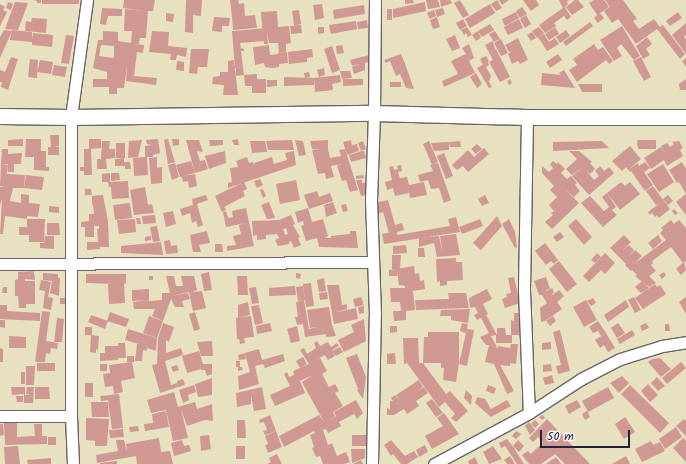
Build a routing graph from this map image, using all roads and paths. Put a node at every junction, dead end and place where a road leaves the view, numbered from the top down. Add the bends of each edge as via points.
1 (87, 0) edge
2 (375, 0) edge
3 (374, 113) junction
4 (0, 116) edge
5 (527, 116) junction
6 (70, 117) junction
7 (686, 117) edge
8 (372, 262) junction
9 (71, 263) junction
10 (0, 264) edge
11 (686, 342) edge
12 (528, 413) junction
13 (0, 416) edge
14 (71, 416) junction
15 (73, 464) edge
16 (372, 464) edge
17 (434, 464) edge

1 - 6 street
2 - 3 street
3 - 5 street
3 - 6 street
3 - 8 street
4 - 6 street
5 - 7 street
5 - 12 street via 524,290
6 - 9 street
8 - 9 street
8 - 16 street via 375,314
9 - 10 street
9 - 14 street
11 - 12 street via 662,346 620,359
12 - 17 street
13 - 14 street
14 - 15 street

